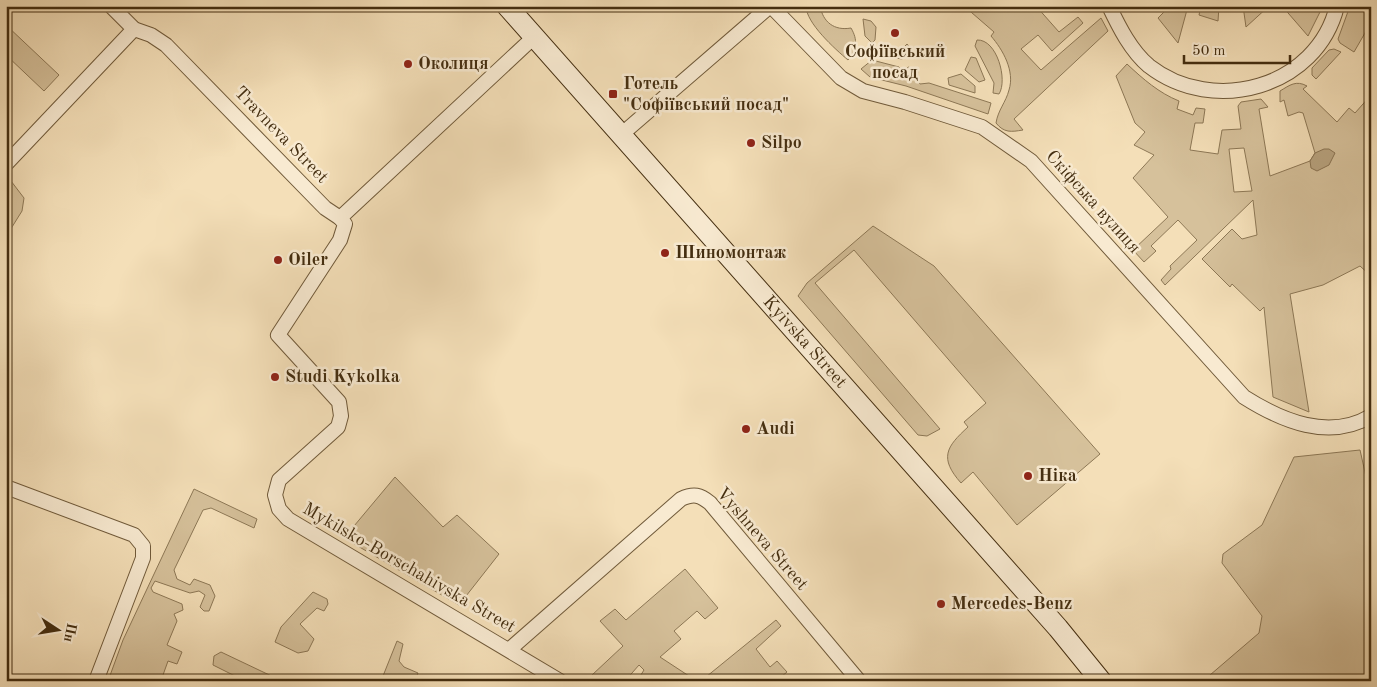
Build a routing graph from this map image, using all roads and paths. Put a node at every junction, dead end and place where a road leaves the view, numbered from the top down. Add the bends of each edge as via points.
1 (111, 6) edge
2 (506, 6) edge
3 (770, 6) edge
4 (1109, 6) edge
5 (1337, 6) edge
6 (134, 29) junction
7 (534, 37) junction
8 (622, 134) junction
9 (6, 164) edge
10 (340, 218) junction
11 (1371, 416) edge
12 (6, 487) edge
13 (510, 649) junction
14 (96, 681) edge
15 (560, 681) edge
16 (859, 681) edge
17 (1100, 681) edge

1 - 6 street
2 - 7 main road, Kyivska Street
3 - 8 street
3 - 11 street, Скіфська вулиця via 841,78 863,91 982,127 1030,161 1244,397 1272,414 1317,428 1336,428 1362,422
4 - 5 street via 1124,36 1148,65 1173,81 1200,89 1234,92 1254,89 1278,79 1298,65 1319,43
6 - 9 street
6 - 10 street, Travneva Street via 166,45 326,208
7 - 8 main road, Kyivska Street
7 - 10 street
8 - 17 main road, Kyivska Street via 1058,628
10 - 13 street, Mykilsko-Borschahivska Street via 345,224 340,240 278,335 339,402 341,416 338,427 279,480 275,495 279,510 288,519
12 - 14 street via 134,535 143,546 143,558
13 - 15 street, Mykilsko-Borschahivska Street
13 - 16 street, Vyshneva Street via 681,498 690,495 700,496 710,504

